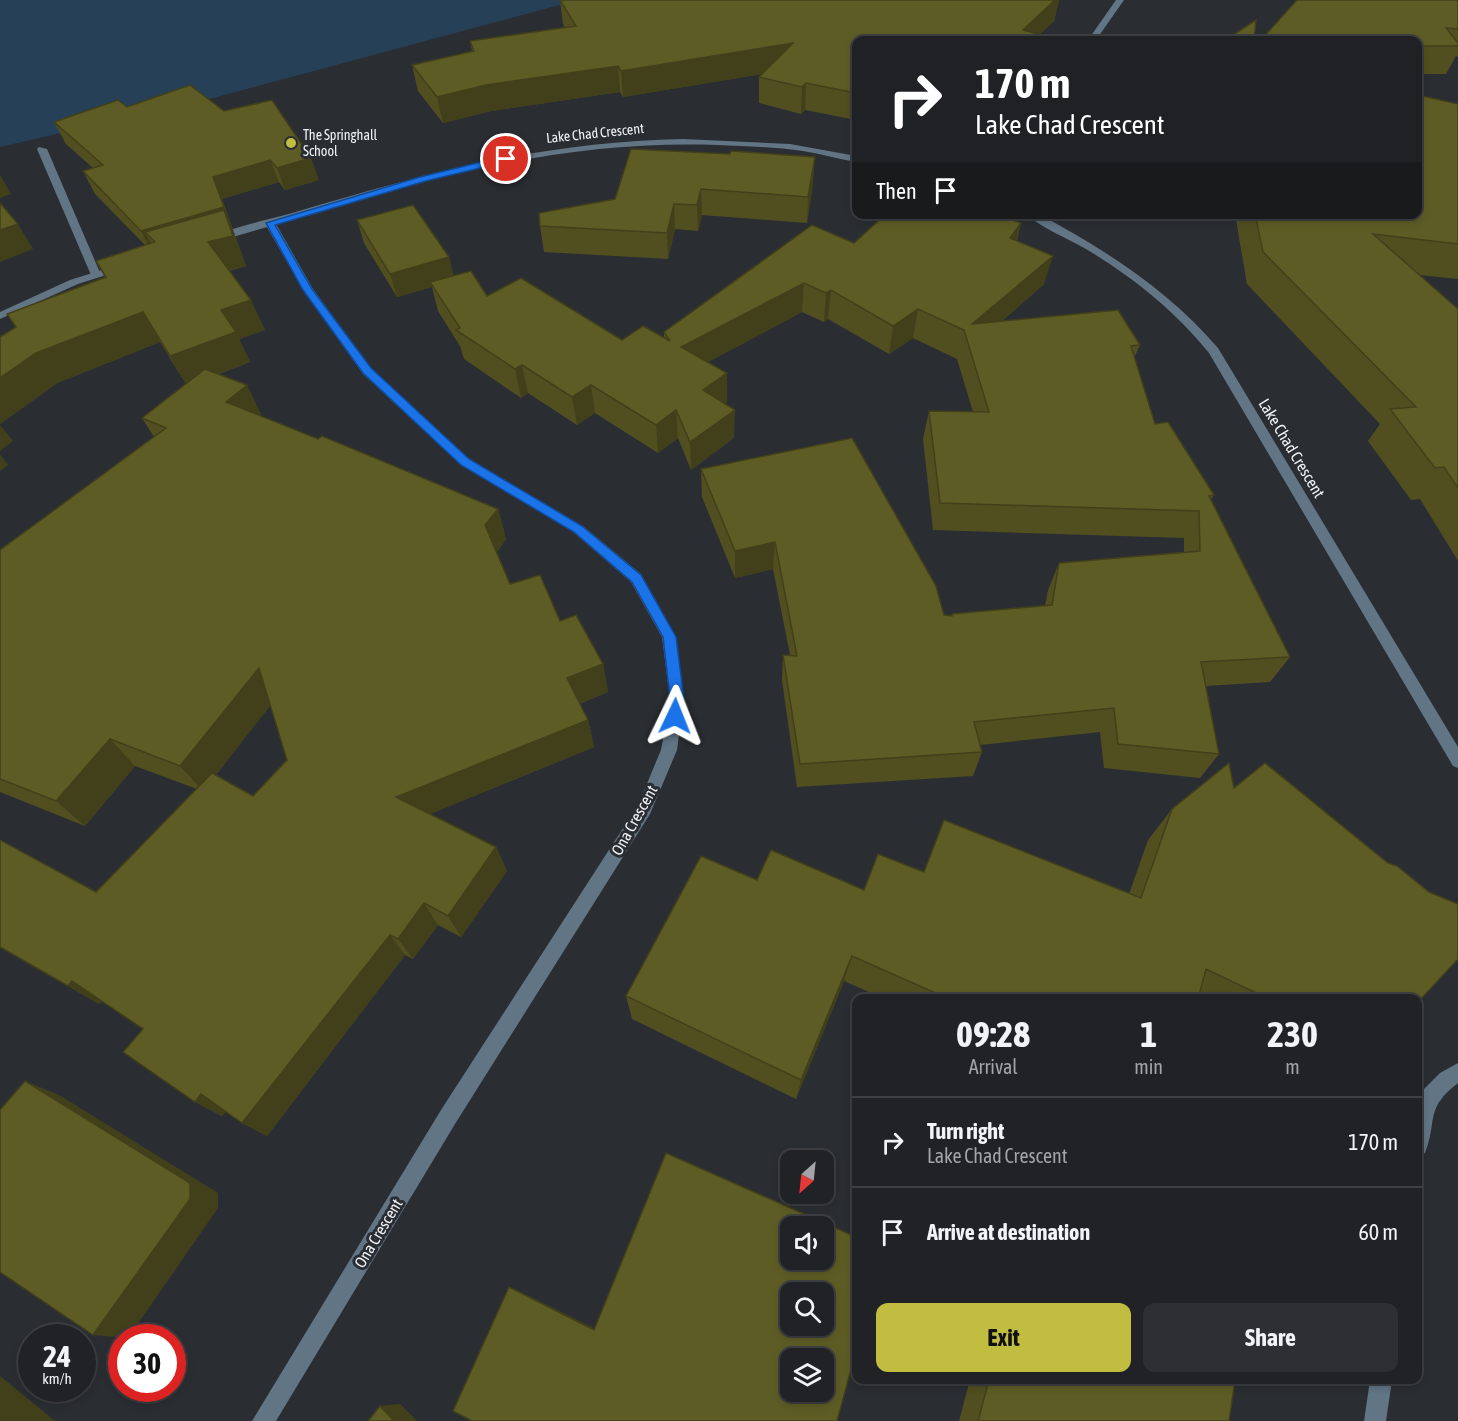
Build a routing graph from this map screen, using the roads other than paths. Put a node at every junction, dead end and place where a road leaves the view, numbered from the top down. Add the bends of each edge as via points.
1 (1120, 0) edge
2 (1095, 36) edge
3 (42, 149) dead end
4 (852, 158) edge
5 (1040, 219) edge
6 (270, 223) junction
7 (205, 243) edge
8 (129, 265) edge
9 (96, 275) junction
10 (0, 316) edge
11 (1458, 761) edge
12 (1458, 1072) edge
13 (1422, 1124) edge
14 (1380, 1384) edge
15 (263, 1421) edge
16 (1375, 1421) edge

1 - 2 street
3 - 9 street
4 - 6 street, Lake Chad Crescent via 791,147 694,141 599,145 506,159
5 - 11 street, Lake Chad Crescent via 1083,242 1180,313 1214,351
6 - 7 street, Lake Chad Crescent
6 - 15 street, Ona Crescent via 308,290 367,371 465,462 578,529 636,578 669,637 677,699 669,750 644,809 448,1117
8 - 9 street
9 - 10 street
12 - 13 street via 1426,1101
14 - 16 street

